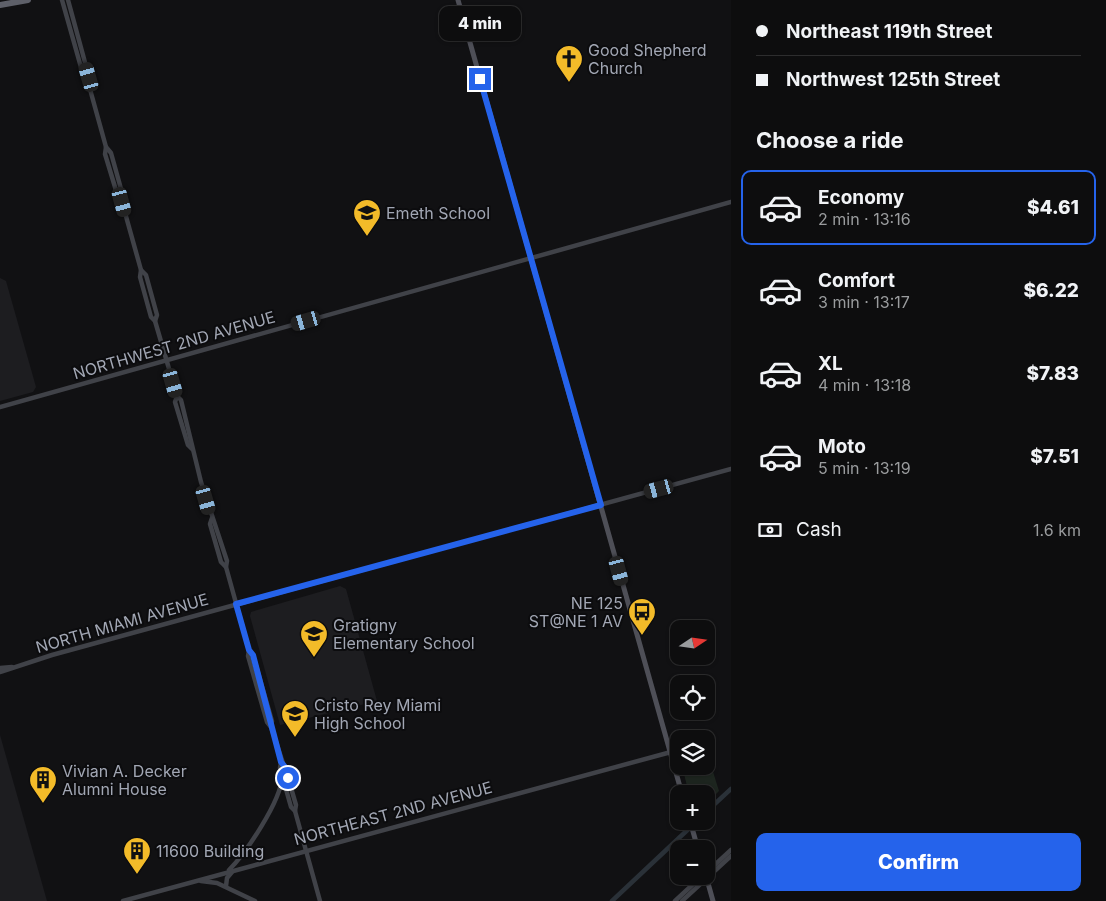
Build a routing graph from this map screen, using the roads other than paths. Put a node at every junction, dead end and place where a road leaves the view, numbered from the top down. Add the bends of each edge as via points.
1 (29, 0) edge
2 (62, 0) edge
3 (68, 0) edge
4 (458, 0) edge
5 (0, 5) edge
6 (88, 82) junction
7 (731, 202) edge
8 (531, 258) junction
9 (166, 360) junction
10 (0, 407) edge
11 (731, 469) edge
12 (601, 505) junction
13 (236, 604) junction
14 (12, 667) junction
15 (0, 668) edge
16 (0, 672) edge
17 (670, 748) edge
18 (670, 752) edge
19 (281, 762) junction
20 (282, 777) junction
21 (295, 811) junction
22 (306, 850) junction
23 (731, 850) edge
24 (731, 856) edge
25 (715, 866) edge
26 (715, 868) edge
27 (235, 870) junction
28 (227, 872) junction
29 (200, 881) junction
30 (694, 885) edge
31 (697, 885) edge
32 (708, 885) edge
33 (226, 886) junction
34 (123, 901) edge
35 (256, 901) edge
36 (320, 901) edge
37 (675, 901) edge
38 (682, 901) edge
39 (713, 901) edge

1 - 5 highway
2 - 6 street via 84,78
3 - 6 street
4 - 8 main road
6 - 9 street via 106,147 105,154 155,307
7 - 8 street, NORTHWEST 2ND AVENUE
8 - 9 street, NORTHWEST 2ND AVENUE
8 - 12 main road
9 - 10 street, NORTHWEST 2ND AVENUE
9 - 13 street via 181,400 212,518 210,524
11 - 12 street, NORTH MIAMI AVENUE
12 - 13 street, NORTH MIAMI AVENUE
12 - 17 main road
13 - 14 street, NORTH MIAMI AVENUE
13 - 19 street via 272,721
14 - 15 street, NORTH MIAMI AVENUE
14 - 16 street, NORTH MIAMI AVENUE
18 - 22 street, NORTHEAST 2ND AVENUE
19 - 20 street
19 - 21 street via 296,805
20 - 21 street via 290,807
20 - 28 street via 276,798 242,857
21 - 22 street
22 - 27 street, NORTHEAST 2ND AVENUE
22 - 36 street
23 - 25 street
24 - 26 street
27 - 28 street, NORTHEAST 2ND AVENUE
27 - 33 street via 227,878
28 - 29 street, NORTHEAST 2ND AVENUE
29 - 33 street
29 - 34 street, NORTHEAST 2ND AVENUE
30 - 37 street
31 - 38 street
32 - 39 main road
33 - 35 street

